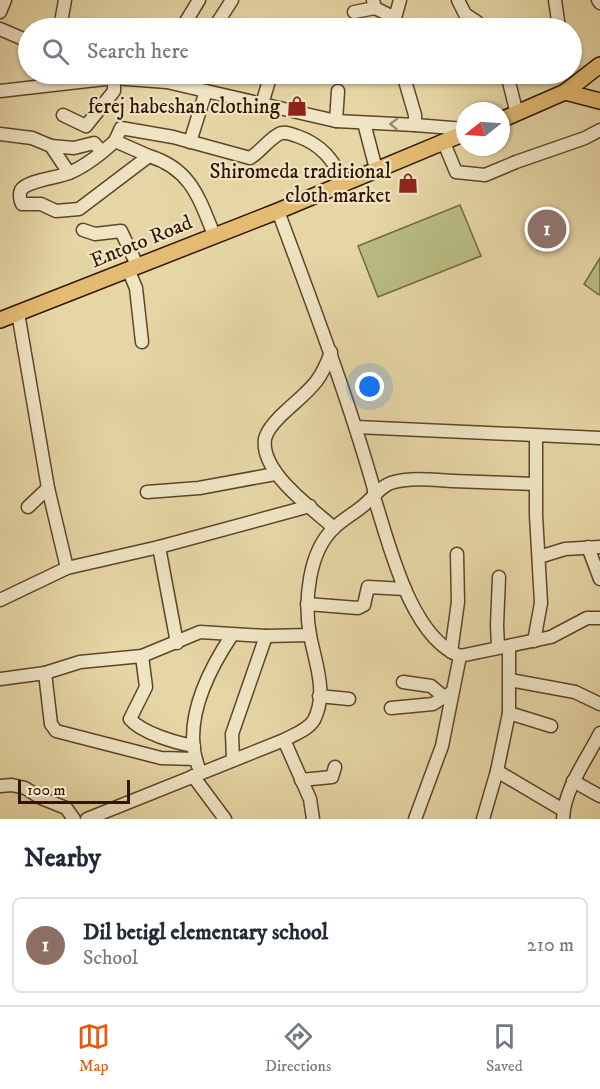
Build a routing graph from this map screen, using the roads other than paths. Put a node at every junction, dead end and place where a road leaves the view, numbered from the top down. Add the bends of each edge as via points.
1 (5, 0) edge
2 (64, 0) edge
3 (199, 0) edge
4 (232, 0) edge
5 (400, 0) edge
6 (458, 0) edge
7 (555, 0) edge
8 (374, 4) edge
9 (0, 12) edge
10 (354, 12) dead end
11 (61, 18) edge
12 (188, 18) edge
13 (220, 18) edge
14 (390, 18) edge
15 (397, 18) edge
16 (471, 18) edge
17 (558, 18) edge
18 (0, 29) edge
19 (18, 37) edge
20 (600, 65) edge
21 (582, 76) edge
22 (61, 84) edge
23 (114, 84) edge
24 (188, 84) edge
25 (268, 84) edge
26 (405, 84) edge
27 (510, 84) edge
28 (569, 84) edge
29 (0, 91) edge
30 (207, 91) junction
31 (338, 91) dead end
32 (600, 101) edge
33 (262, 104) junction
34 (517, 114) junction
35 (63, 115) dead end
36 (510, 117) edge
37 (336, 121) junction
38 (364, 123) junction
39 (415, 124) junction
40 (456, 130) edge
41 (600, 130) edge
42 (0, 134) edge
43 (456, 136) edge
44 (115, 141) junction
45 (190, 142) junction
46 (444, 143) junction
47 (51, 146) junction
48 (102, 152) junction
49 (149, 156) junction
50 (376, 169) junction
51 (69, 173) junction
52 (346, 183) junction
53 (278, 211) junction
54 (83, 230) dead end
55 (214, 235) junction
56 (132, 267) junction
57 (18, 313) junction
58 (0, 320) edge
59 (142, 342) dead end
60 (331, 352) junction
61 (356, 427) junction
62 (536, 437) junction
63 (600, 438) edge
64 (275, 474) junction
65 (535, 484) junction
66 (48, 488) junction
67 (147, 492) dead end
68 (374, 497) junction
69 (310, 506) junction
70 (28, 507) dead end
71 (334, 528) junction
72 (159, 547) junction
73 (594, 547) edge
74 (457, 554) dead end
75 (539, 557) junction
76 (67, 568) junction
77 (499, 577) dead end
78 (600, 579) edge
79 (405, 589) junction
80 (0, 600) edge
81 (307, 604) junction
82 (600, 618) edge
83 (232, 635) junction
84 (310, 635) junction
85 (266, 636) junction
86 (534, 641) junction
87 (177, 643) junction
88 (503, 646) junction
89 (456, 654) junction
90 (142, 656) junction
91 (45, 673) junction
92 (0, 679) edge
93 (510, 680) junction
94 (403, 682) dead end
95 (448, 694) junction
96 (320, 696) junction
97 (349, 699) dead end
98 (600, 704) edge
99 (391, 708) dead end
100 (509, 713) junction
101 (551, 726) dead end
102 (600, 733) edge
103 (284, 740) junction
104 (194, 746) junction
105 (196, 759) junction
106 (233, 760) junction
107 (335, 767) dead end
108 (497, 771) junction
109 (197, 774) junction
110 (301, 780) junction
111 (573, 781) junction
112 (0, 786) edge
113 (600, 796) edge
114 (116, 809) junction
115 (563, 815) edge
116 (74, 819) edge
117 (87, 819) edge
118 (126, 819) edge
119 (225, 819) edge
120 (314, 819) edge
121 (415, 819) edge
122 (483, 819) edge

1 - 9 street
2 - 11 street
3 - 12 street
4 - 13 street
5 - 15 street
6 - 16 street
7 - 17 street
8 - 10 street
8 - 14 street
18 - 19 street
20 - 21 main road
22 - 29 street
23 - 35 street via 114,92 86,126
24 - 30 street
25 - 33 street
26 - 39 street
27 - 34 street
28 - 32 main road
28 - 34 main road
30 - 33 street
30 - 45 street
31 - 37 street
33 - 37 street
34 - 36 main road
37 - 38 street
39 -> 38 street
38 - 50 street
39 - 40 street
41 - 46 street via 482,176 456,172
42 - 47 street via 32,138
43 - 46 main road, Entoto Road
44 - 45 street via 121,128
44 - 48 street
44 - 49 street
45 - 52 street via 250,158 277,135 295,135 322,149
46 - 50 main road, Entoto Road
47 - 48 street via 74,148 94,144
47 - 51 street
48 - 51 street
49 - 51 street via 79,209 56,211 41,204 22,204 22,189
49 - 55 street via 186,177
50 - 52 main road, Entoto Road
52 - 53 main road, Entoto Road
53 - 55 main road, Entoto Road
53 - 60 street
54 - 56 street via 95,234 121,231
55 - 56 main road, Entoto Road
56 - 57 main road, Entoto Road
56 - 59 street
57 - 58 main road, Entoto Road
57 - 66 street
60 - 61 street
60 - 64 street via 321,376 267,434 266,448
61 - 62 street
61 - 68 street
62 - 63 street
62 - 65 street
64 - 67 street via 199,489
64 - 69 street
65 - 68 street via 413,479 386,484
65 - 75 street
66 - 70 street
66 - 76 street
68 - 71 street
68 - 79 street
69 - 71 street
69 - 72 street
71 - 81 street via 317,555
72 - 76 street
72 - 87 street
73 - 75 street via 565,549
73 - 78 street
74 - 89 street
75 - 86 street via 541,603
76 - 80 street
77 - 88 street via 496,626
79 - 81 street via 368,587 365,602 358,608
79 - 89 street via 423,624
81 - 84 street
82 - 86 street via 587,618 560,634
83 - 85 street
83 - 87 street via 200,632
83 - 104 street via 201,692
84 - 85 street
84 - 96 street
85 - 106 street via 232,734
86 - 88 street
87 - 90 street
88 - 89 street
88 - 93 street
89 - 95 street
90 - 91 street via 80,662
90 - 104 street via 146,687 130,719 148,731
91 - 92 street
91 - 105 street via 51,724 56,731 152,756
93 - 98 street via 575,692
93 - 100 street
94 - 95 street via 431,686
95 - 99 street via 433,704
95 - 121 street via 442,746
96 - 97 street
96 - 103 street via 313,721
100 - 101 street
100 - 108 street
102 - 111 street
103 - 106 street
103 - 110 street
104 - 105 street
105 - 109 street
106 - 109 street
107 - 110 street via 333,777
108 - 115 street
108 - 122 street
109 - 114 street
109 - 119 street
110 - 120 street
111 - 113 street
111 - 115 street
112 - 116 street via 21,786 66,808
114 - 117 street
114 - 118 street

